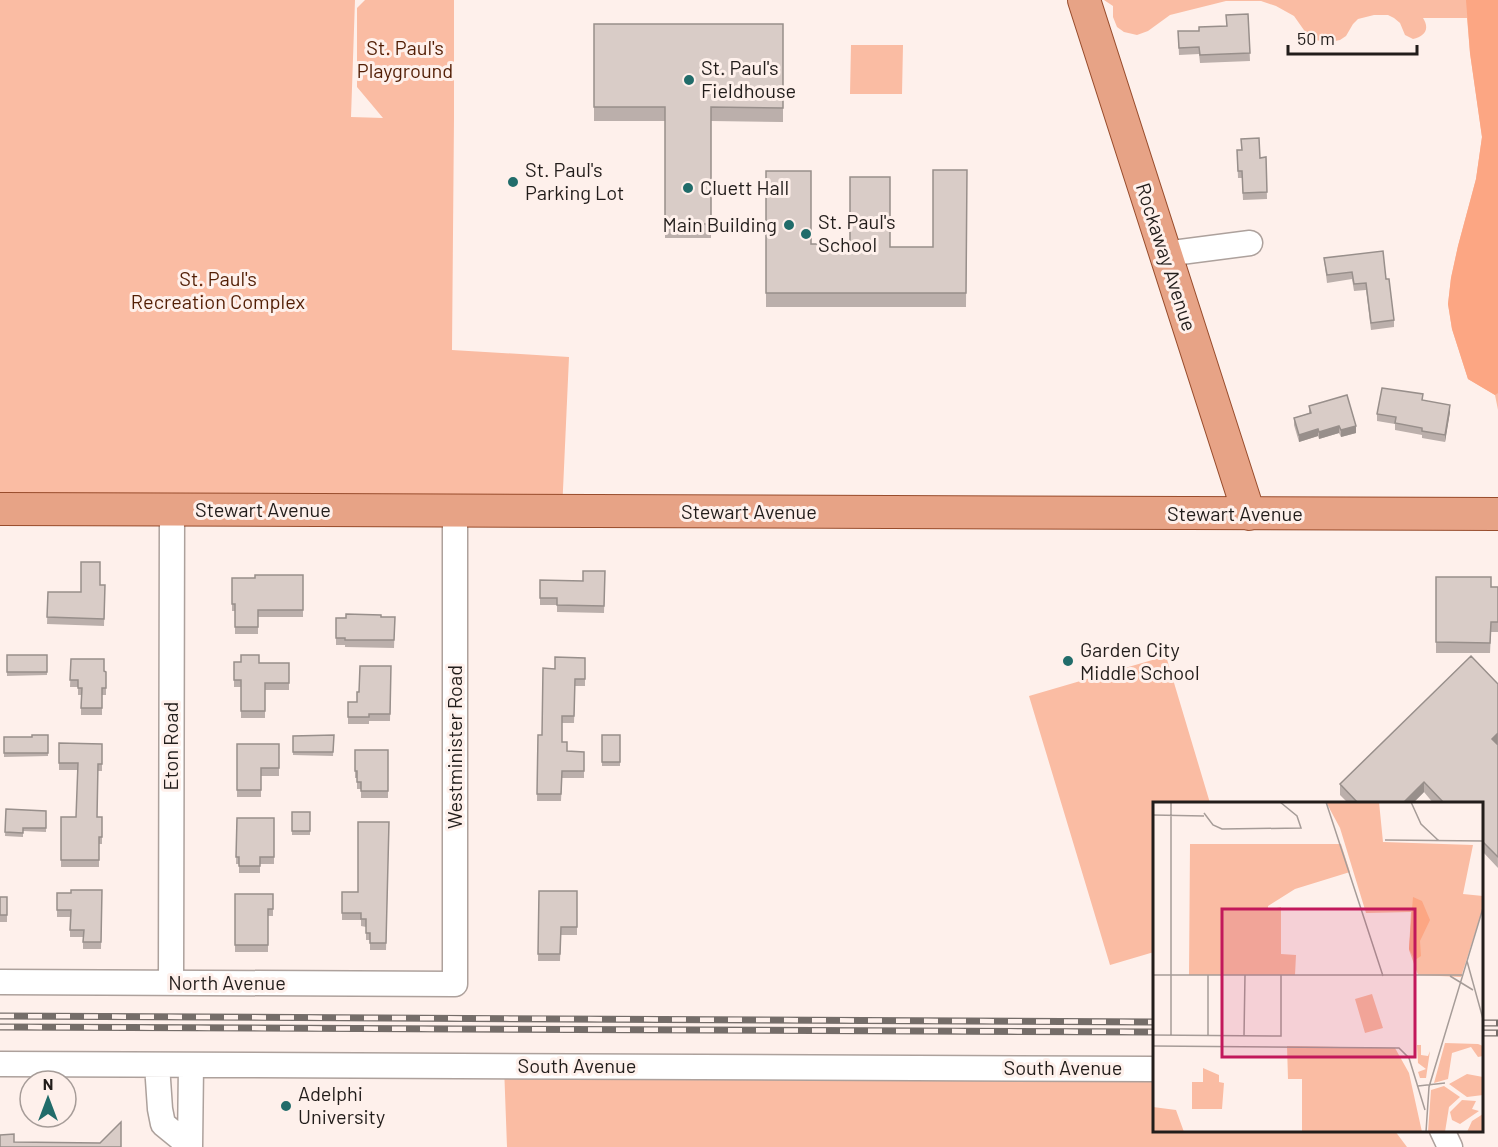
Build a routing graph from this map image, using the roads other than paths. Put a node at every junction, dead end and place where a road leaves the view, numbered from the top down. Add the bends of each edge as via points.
1 (1084, 0) edge
2 (1250, 243) dead end
3 (1166, 254) junction
4 (0, 509) edge
5 (172, 510) junction
6 (455, 511) junction
7 (1249, 514) junction
8 (1498, 514) edge
9 (0, 982) edge
10 (171, 982) junction
11 (455, 984) joint
12 (0, 1064) edge
13 (157, 1065) junction
14 (191, 1065) junction
15 (1153, 1069) edge
16 (1442, 1132) edge
17 (190, 1147) edge
18 (1450, 1147) edge

1 - 3 main road, Rockaway Avenue
2 - 3 street
3 - 7 main road, Rockaway Avenue
4 - 5 main road, Stewart Avenue
5 - 6 main road, Stewart Avenue
5 - 10 street, Eton Road
6 - 7 main road, Stewart Avenue
6 - 11 street, Westminister Road
7 - 8 main road, Stewart Avenue
9 - 10 street, North Avenue
10 - 11 street, North Avenue
12 - 13 street, South Avenue
13 - 14 street, South Avenue
13 - 17 street via 163,1124
14 - 15 street, South Avenue
14 - 17 street
16 - 18 street

